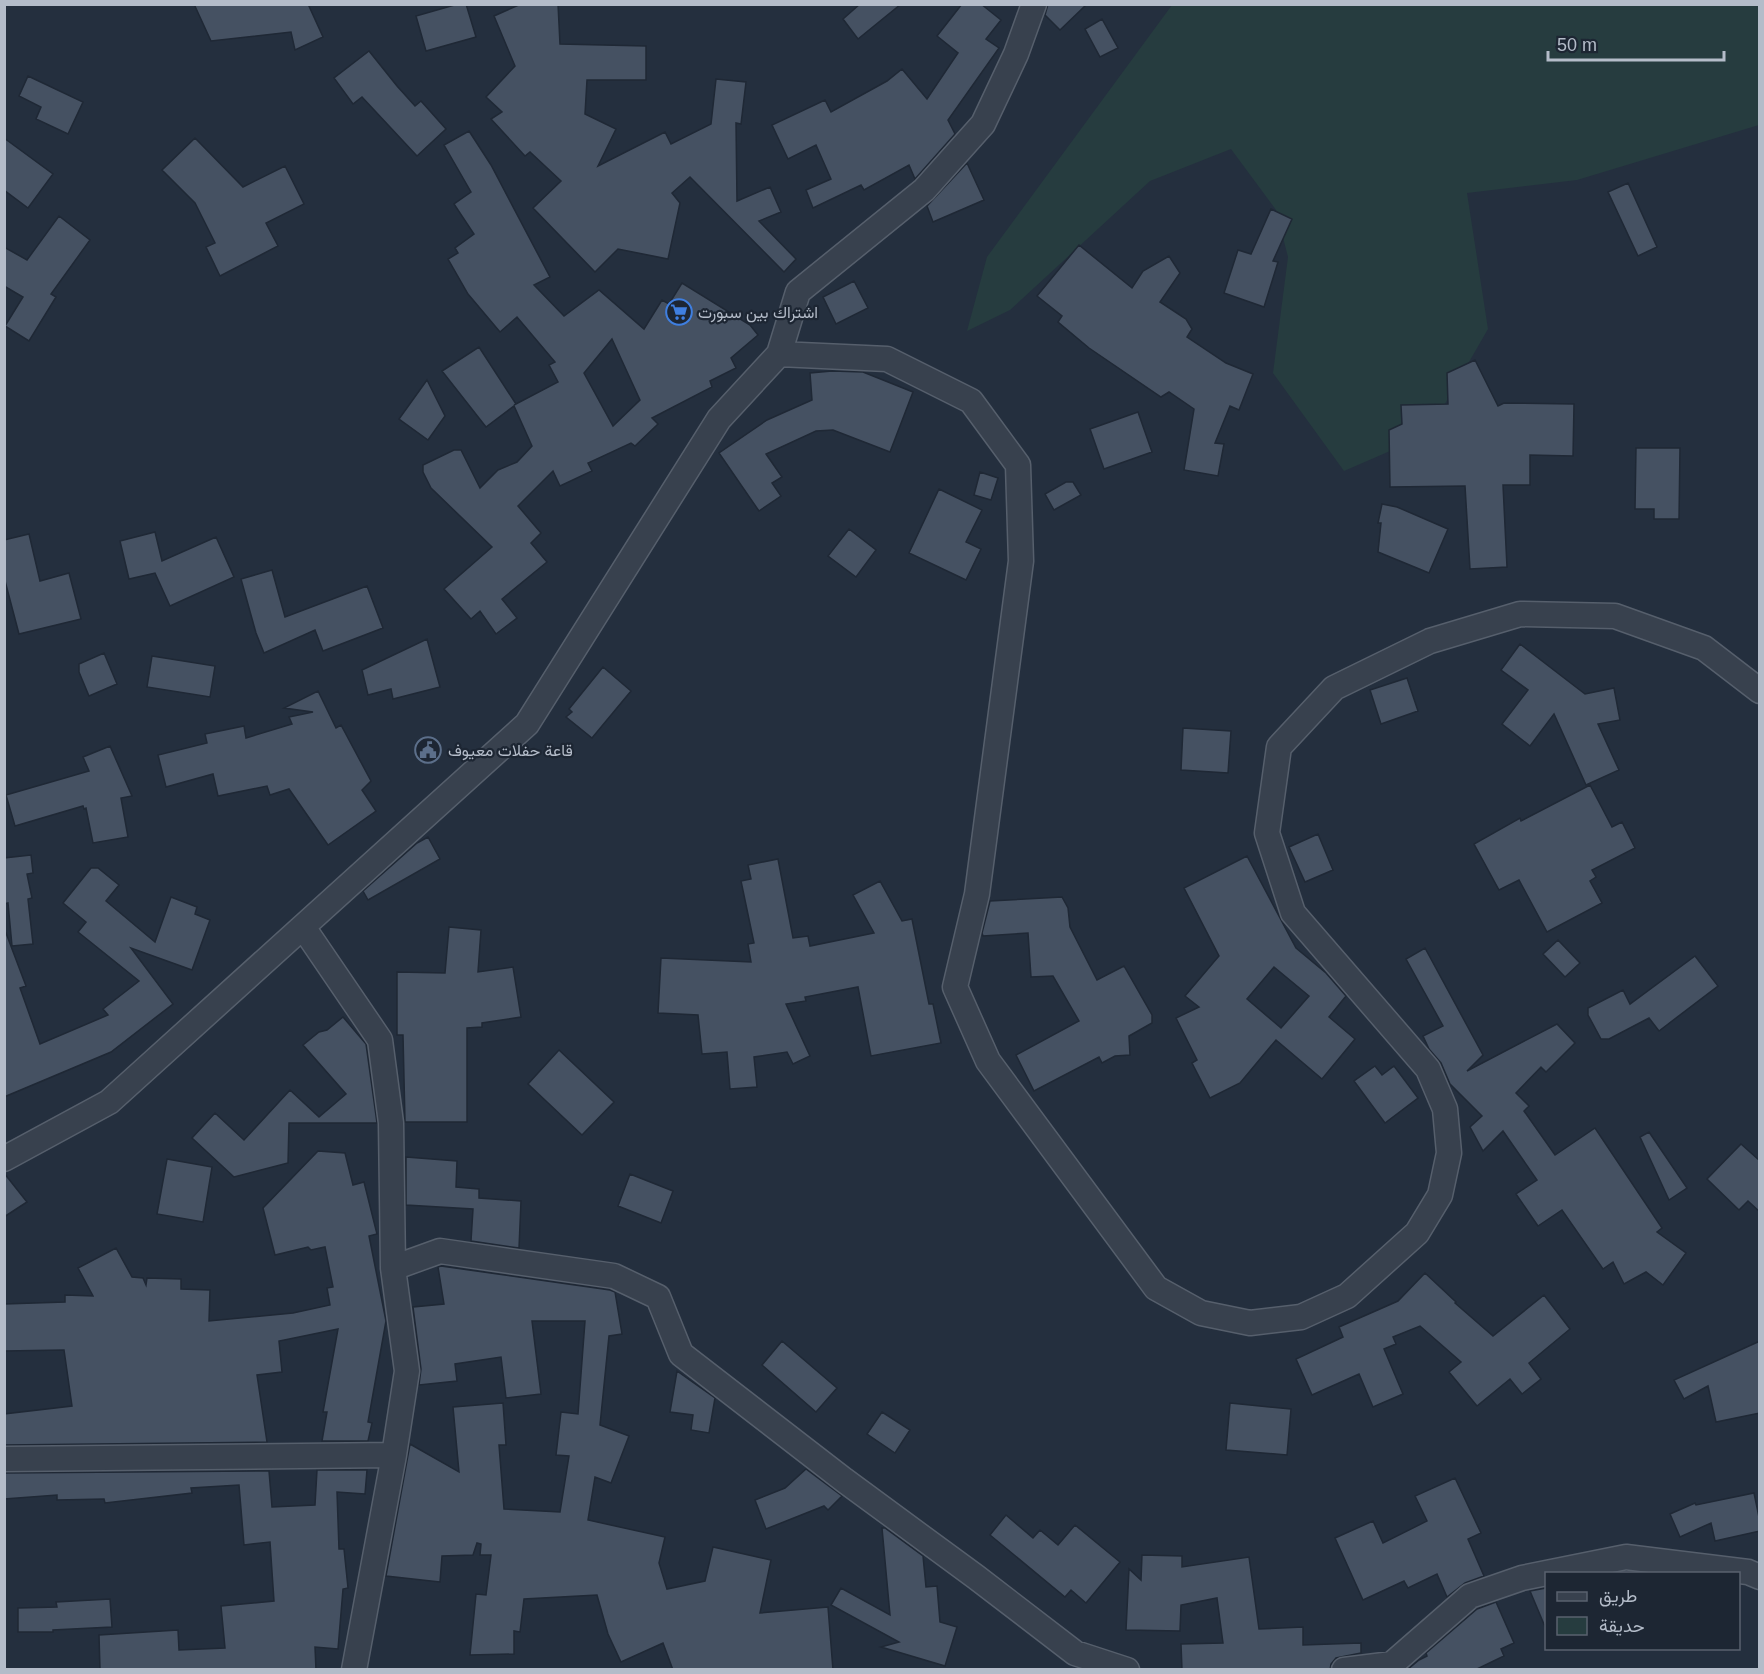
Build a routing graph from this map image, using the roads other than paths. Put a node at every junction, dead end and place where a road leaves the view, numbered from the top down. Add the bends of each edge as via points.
1 (1035, 4) edge
2 (779, 354) junction
3 (1760, 691) edge
4 (303, 927) junction
5 (4, 1159) edge
6 (393, 1268) junction
7 (394, 1455) junction
8 (4, 1459) edge
9 (1552, 1572) edge
10 (1545, 1573) edge
11 (1760, 1577) edge
12 (354, 1670) edge
13 (1127, 1670) edge
14 (1344, 1670) edge

1 - 2 street via 983,124 924,189 798,292
2 - 3 street via 887,359 970,401 1018,465 1021,561 977,894 955,987 988,1061 1156,1288 1201,1313 1250,1323 1301,1317 1347,1296 1418,1233 1440,1195 1449,1153 1445,1109 1428,1069 1293,913 1267,833 1279,747 1334,688 1430,641 1521,614 1615,616 1704,648
2 - 4 street via 719,419 527,724
4 - 5 street via 109,1102
4 - 6 street via 380,1040 391,1123
6 - 7 street via 407,1371
6 - 13 street via 440,1251 614,1276 658,1297 681,1354 1075,1653
7 - 8 street
7 - 12 street
9 - 11 street via 1626,1557 1748,1572
10 - 14 street via 1470,1596 1392,1664

